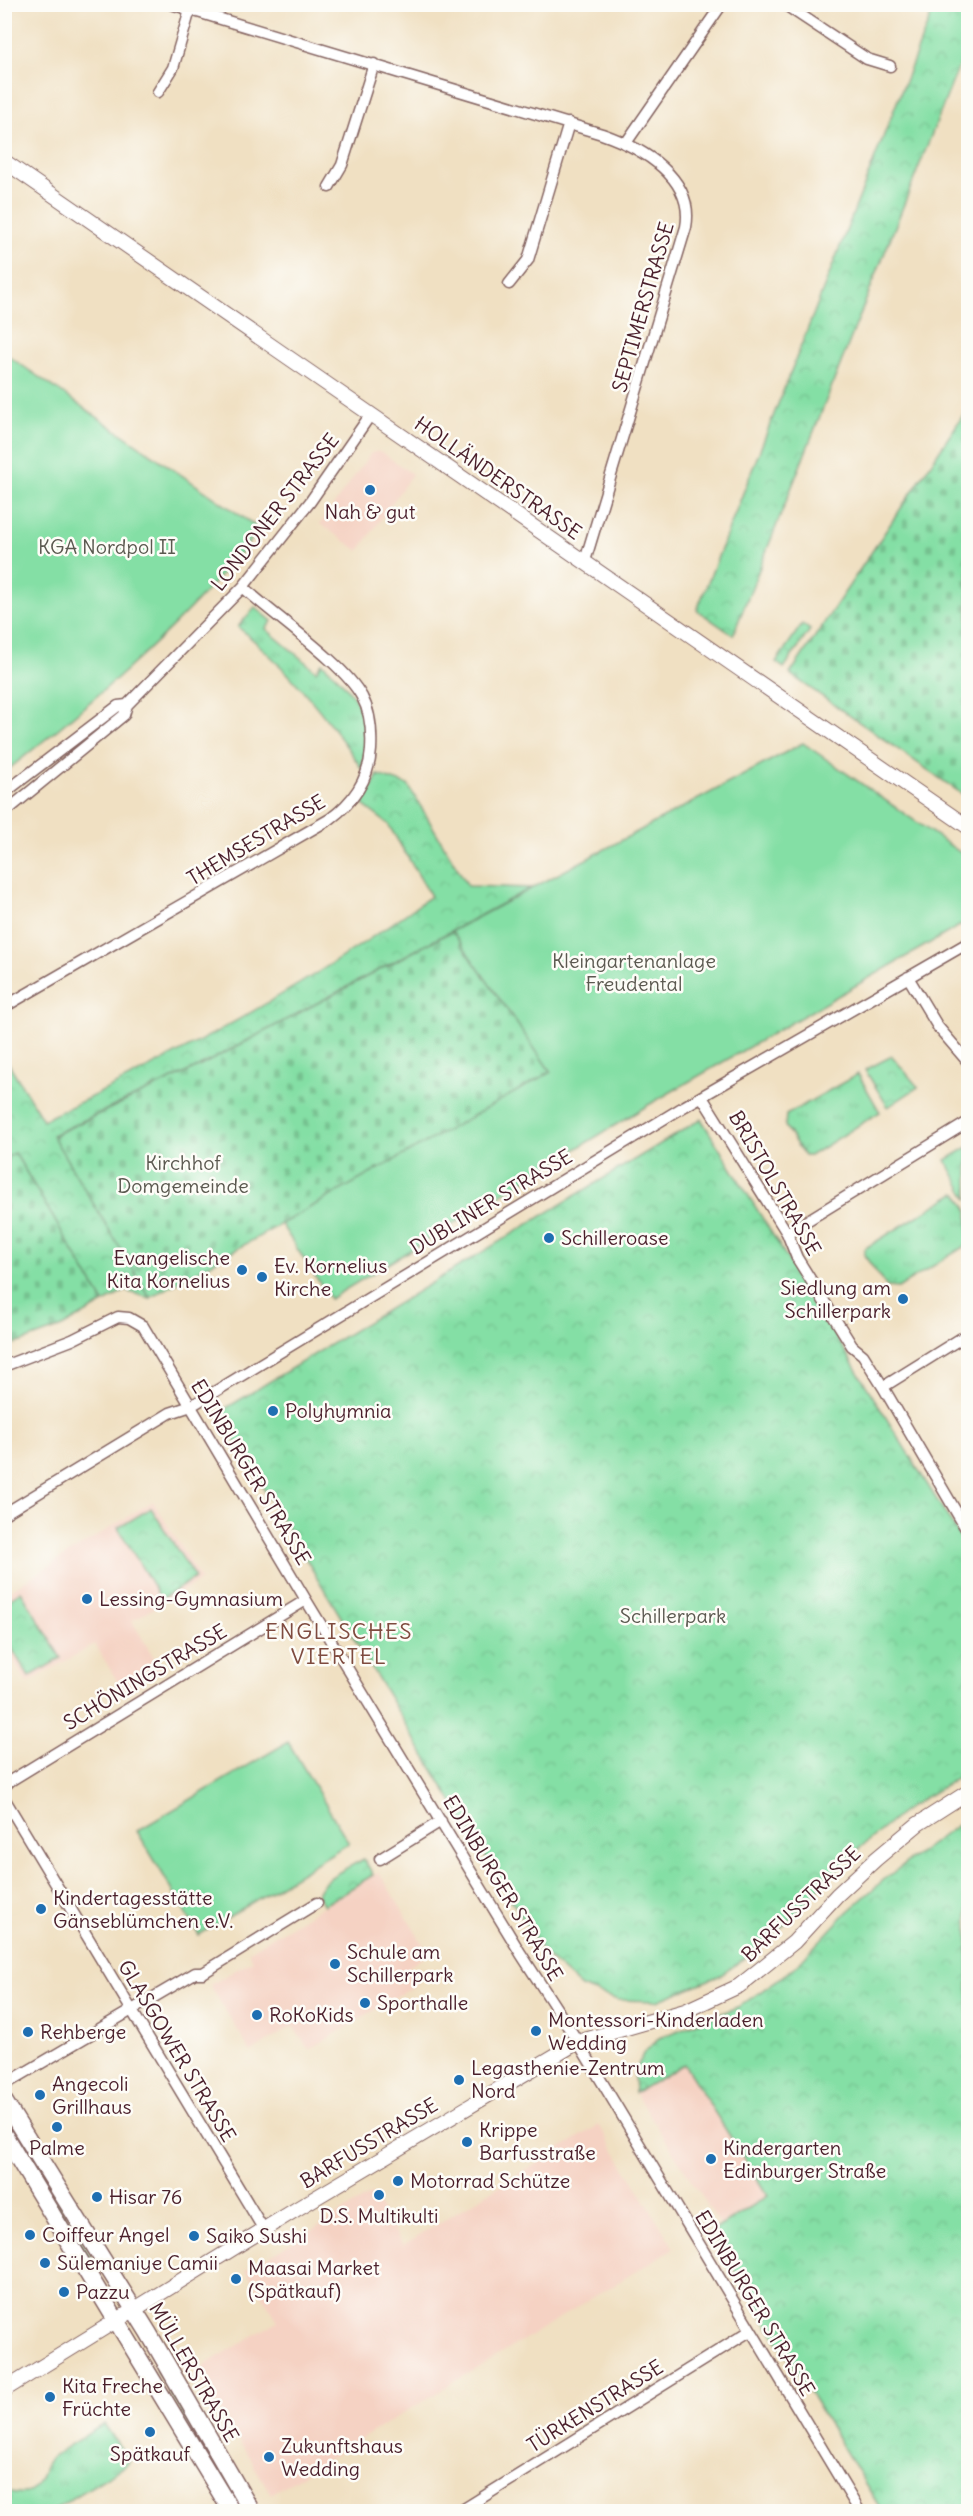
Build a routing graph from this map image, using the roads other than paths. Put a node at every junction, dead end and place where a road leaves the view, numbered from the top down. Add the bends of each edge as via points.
1 (171, 4) edge
2 (722, 4) edge
3 (784, 4) edge
4 (190, 10) junction
5 (374, 64) junction
6 (890, 66) dead end
7 (158, 92) dead end
8 (569, 123) junction
9 (626, 143) junction
10 (4, 161) edge
11 (328, 187) dead end
12 (508, 285) dead end
13 (371, 414) junction
14 (585, 561) junction
15 (243, 587) junction
16 (127, 705) junction
17 (4, 793) edge
18 (4, 813) edge
19 (969, 827) edge
20 (969, 943) edge
21 (908, 977) junction
22 (4, 1007) edge
23 (969, 1062) edge
24 (702, 1096) junction
25 (969, 1122) edge
26 (787, 1233) junction
27 (969, 1334) edge
28 (4, 1366) edge
29 (884, 1387) junction
30 (191, 1406) junction
31 (4, 1514) edge
32 (969, 1532) edge
33 (306, 1600) junction
34 (4, 1787) edge
35 (969, 1792) edge
36 (4, 1797) edge
37 (441, 1821) junction
38 (380, 1859) dead end
39 (317, 1903) dead end
40 (131, 2009) junction
41 (578, 2042) junction
42 (4, 2085) edge
43 (4, 2101) edge
44 (4, 2135) edge
45 (264, 2230) junction
46 (105, 2264) junction
47 (88, 2274) junction
48 (135, 2310) junction
49 (116, 2322) junction
50 (750, 2331) junction
51 (164, 2359) junction
52 (146, 2369) junction
53 (4, 2390) edge
54 (232, 2511) edge
55 (252, 2511) edge
56 (459, 2511) edge
57 (860, 2511) edge

1 - 4 street, SEPTIMERSTRASSE
2 - 9 street
3 - 6 street via 867,59
4 - 5 street, SEPTIMERSTRASSE
4 - 7 street via 173,68
5 - 8 street, SEPTIMERSTRASSE
5 - 11 street via 342,165
8 - 9 street, SEPTIMERSTRASSE
8 - 12 street via 528,260
9 - 14 street, SEPTIMERSTRASSE via 675,181 684,195 687,219
10 - 13 street, HOLLÄNDERSTRASSE
13 - 14 street, HOLLÄNDERSTRASSE
13 - 15 street, LONDONER STRASSE via 310,502
14 - 19 street, HOLLÄNDERSTRASSE
15 - 16 street, LONDONER STRASSE
15 - 22 street, THEMSESTRASSE via 338,669 361,695 369,715 372,743 369,767 359,789 330,819
16 - 17 street, LONDONER STRASSE via 118,706
16 - 18 street, LONDONER STRASSE via 124,715
20 - 21 street, DUBLINER STRASSE
21 - 23 street via 938,1027
21 - 24 street, DUBLINER STRASSE
24 - 26 street, BRISTOLSTRASSE
24 - 30 street, DUBLINER STRASSE
25 - 26 street
26 - 29 street, BRISTOLSTRASSE via 797,1258 846,1337
27 - 29 street
28 - 30 street, EDINBURGER STRASSE via 118,1317 129,1318 143,1326
29 - 32 street, BRISTOLSTRASSE
30 - 31 street, DUBLINER STRASSE via 170,1413
30 - 33 street, EDINBURGER STRASSE
33 - 34 street, SCHÖNINGSTRASSE
33 - 37 street, EDINBURGER STRASSE
35 - 41 street, BARFUSSTRASSE via 918,1824 876,1858 794,1942 739,1986 685,2011
36 - 40 street, GLASGOWER STRASSE
37 - 38 street
37 - 41 street, EDINBURGER STRASSE
39 - 40 street via 203,1973 195,1973
40 - 42 street
40 - 45 street, GLASGOWER STRASSE
41 - 45 street, BARFUSSTRASSE
41 - 50 street, EDINBURGER STRASSE
43 - 46 main road, MÜLLERSTRASSE
44 - 47 main road, MÜLLERSTRASSE
45 - 48 street, BARFUSSTRASSE
46 - 47 main road
46 - 48 main road, MÜLLERSTRASSE
47 - 49 main road, MÜLLERSTRASSE
48 - 49 street, BARFUSSTRASSE
48 - 51 main road, MÜLLERSTRASSE
49 - 52 main road, MÜLLERSTRASSE
49 - 53 street, BARFUSSTRASSE
50 - 56 street, TÜRKENSTRASSE
50 - 57 street, EDINBURGER STRASSE
51 - 52 main road
51 - 55 main road, MÜLLERSTRASSE
52 - 54 main road, MÜLLERSTRASSE

